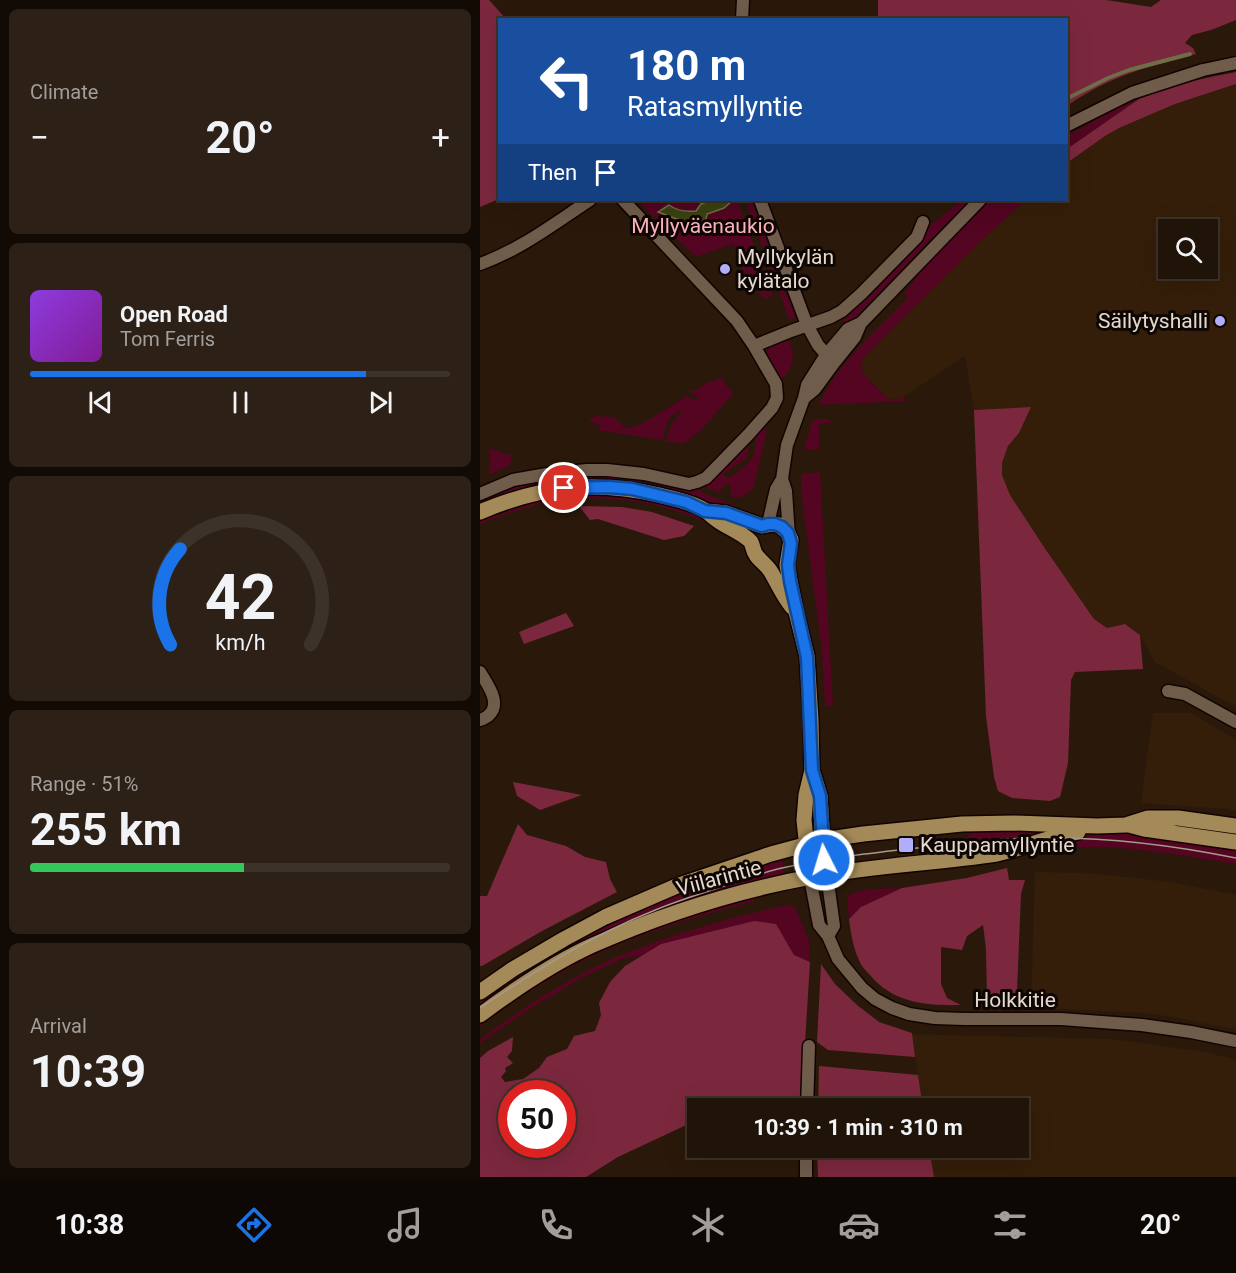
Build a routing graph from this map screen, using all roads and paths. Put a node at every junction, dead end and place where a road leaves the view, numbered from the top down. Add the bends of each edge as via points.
1 (743, 0) edge
2 (742, 18) edge
3 (1236, 63) edge
4 (1068, 125) edge
5 (588, 201) edge
6 (624, 201) edge
7 (760, 201) edge
8 (979, 201) edge
9 (923, 222) dead end
10 (480, 264) edge
11 (807, 325) junction
12 (754, 346) junction
13 (830, 359) junction
14 (782, 479) junction
15 (480, 494) edge
16 (705, 511) junction
17 (480, 512) edge
18 (765, 525) junction
19 (752, 543) junction
20 (789, 544) junction
21 (760, 559) junction
22 (796, 612) junction
23 (480, 672) edge
24 (1168, 691) dead end
25 (480, 720) edge
26 (1236, 722) edge
27 (812, 770) junction
28 (1126, 825) junction
29 (1097, 826) junction
30 (1236, 826) edge
31 (823, 840) junction
32 (1236, 842) edge
33 (806, 844) junction
34 (827, 875) junction
35 (810, 878) junction
36 (828, 936) junction
37 (480, 992) edge
38 (480, 1015) edge
39 (1236, 1041) edge
40 (809, 1046) dead end
41 (807, 1098) edge
42 (806, 1158) edge
43 (806, 1177) edge

1 - 2 street
3 - 4 street via 1132,93
5 - 10 street via 501,257
6 - 12 street via 737,321
7 - 11 street
8 - 13 street via 861,323 855,337
9 - 11 street via 917,237 842,311
11 - 12 street
11 - 13 street
12 - 15 street via 776,384 775,404 706,478 689,484 644,474 587,470 513,480
13 - 14 street via 807,384 787,446
14 - 18 street
14 - 20 street
16 - 17 main road via 686,502 632,489 587,487 541,492
16 - 18 main road
16 - 19 main road
18 - 19 street
18 - 20 main road via 779,525
19 - 21 main road
20 - 21 street via 785,557 779,561
20 - 22 main road via 788,565
21 - 22 main road
22 - 27 main road via 807,657
23 - 25 street via 492,693 494,708
24 - 26 street via 1185,694
27 - 31 main road via 820,796
27 - 33 main road via 804,812
28 - 29 main road, Viilarintie
28 - 30 main road, Viilarintie via 1148,818 1178,818
28 - 32 main road, Viilarintie
29 - 31 main road, Viilarintie via 962,824
29 - 34 main road, Viilarintie via 997,854
31 - 33 main road, Viilarintie
31 - 34 main road
33 - 35 main road
33 - 37 main road, Viilarintie via 679,885 605,917
34 - 35 main road, Viilarintie
34 - 36 street via 834,926
35 - 36 street, Holkkitie via 819,925
35 - 38 main road, Viilarintie via 718,898 644,924 561,962
36 - 39 street, Holkkitie via 838,959 862,988 875,999 909,1014 964,1020 1061,1019 1142,1025
40 - 41 street
42 - 43 street

